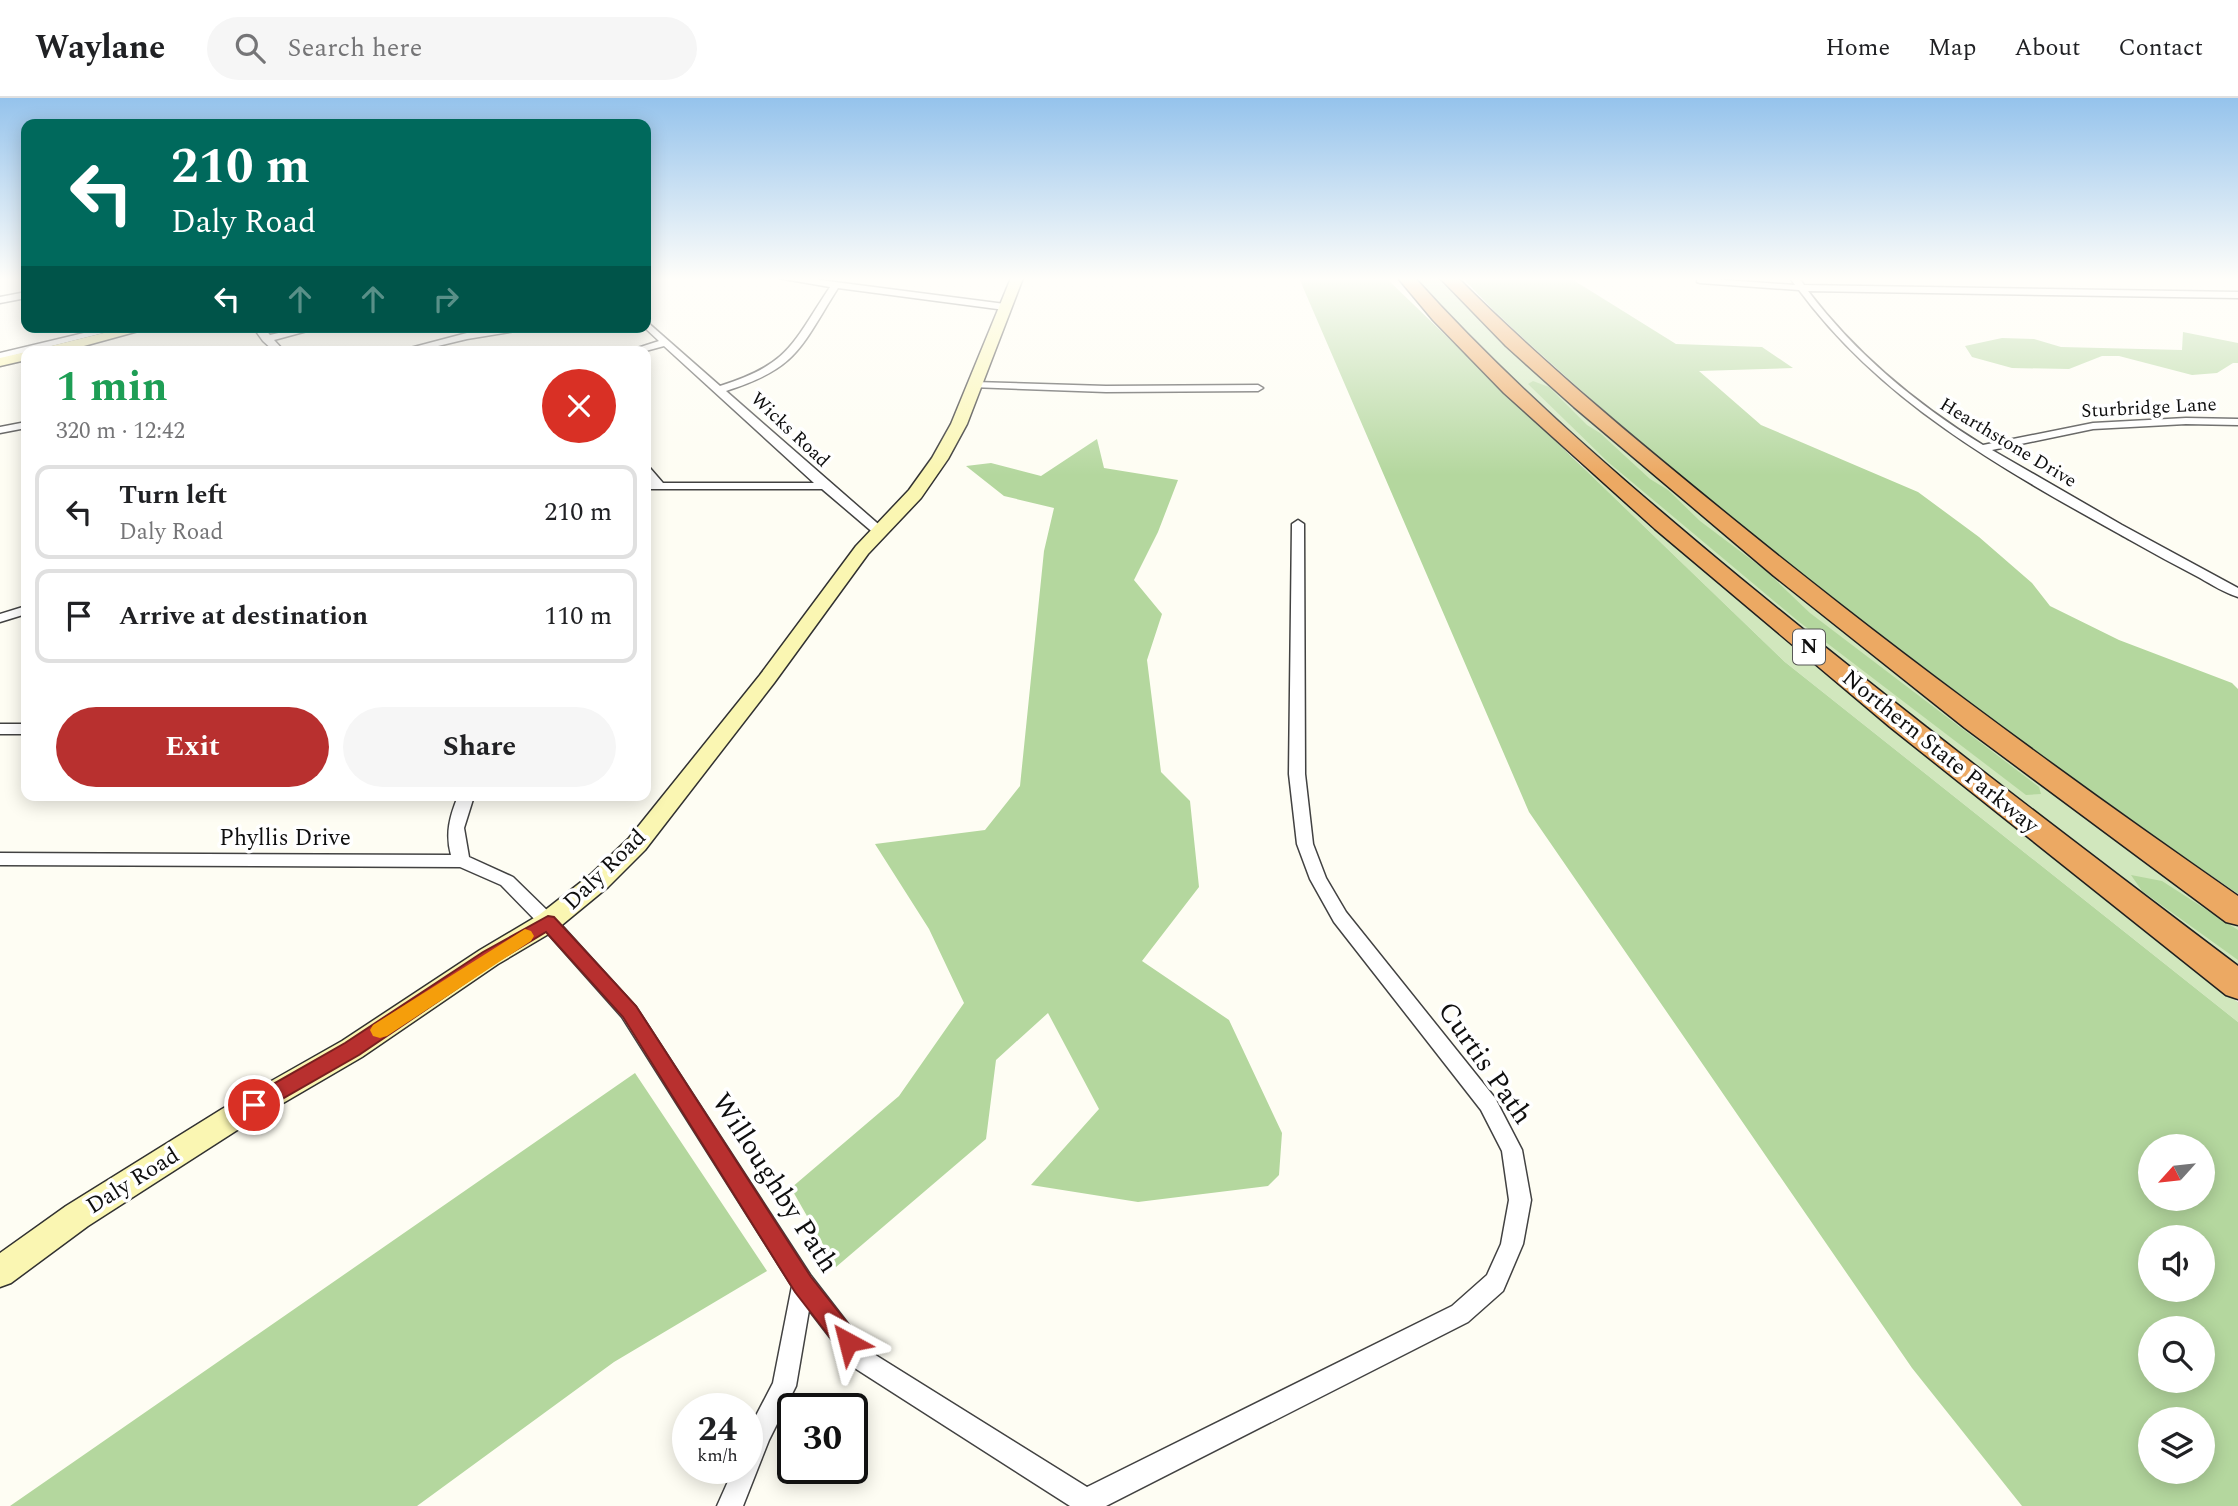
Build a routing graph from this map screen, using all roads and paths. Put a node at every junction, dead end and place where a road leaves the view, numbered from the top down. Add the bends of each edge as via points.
1 (669, 344) edge
2 (797, 344) edge
3 (991, 344) edge
4 (1468, 344) edge
5 (1518, 344) edge
6 (1849, 344) edge
7 (21, 351) edge
8 (0, 356) edge
9 (21, 357) edge
10 (0, 362) edge
11 (975, 385) junction
12 (1258, 388) dead end
13 (720, 389) junction
14 (2238, 422) edge
15 (21, 426) edge
16 (0, 430) edge
17 (1980, 449) junction
18 (651, 476) edge
19 (659, 485) junction
20 (651, 486) edge
21 (825, 486) junction
22 (1298, 524) dead end
23 (880, 532) junction
24 (2238, 593) edge
25 (21, 612) edge
26 (0, 618) edge
27 (0, 729) edge
28 (21, 729) edge
29 (464, 801) edge
30 (0, 859) edge
31 (462, 861) junction
32 (2238, 913) edge
33 (548, 922) junction
34 (2238, 985) edge
35 (0, 1272) edge
36 (803, 1284) junction
37 (763, 1428) edge
38 (740, 1484) edge
39 (1090, 1503) edge
40 (730, 1506) edge

1 - 13 street, Wicks Road
2 - 13 street via 778,366
3 - 11 street, Daly Road
4 - 34 highway, Northern State Parkway / N via 1741,591
5 - 32 highway, Northern State Parkway / N via 1778,568 2006,744
6 - 17 street, Hearthstone Drive via 1916,406
7 - 8 street
9 - 10 street
11 - 12 street via 1105,390
11 - 23 street, Daly Road via 940,459
13 - 21 street, Wicks Road
14 - 17 street, Sturbridge Lane via 2094,426
15 - 16 street
17 - 24 street, Hearthstone Drive
18 - 19 street
19 - 20 street
19 - 21 street
21 - 23 street, Wicks Road
22 - 39 street, Curtis Path via 1297,774 1305,844 1340,917 1488,1104 1512,1150 1520,1200 1512,1244 1495,1283 1460,1314
23 - 33 street, Daly Road via 636,844
25 - 26 street
27 - 28 street
29 - 31 street via 454,842
30 - 31 street, Phyllis Drive
31 - 33 street, Phyllis Drive via 507,881
33 - 35 street, Daly Road via 352,1049 88,1209
33 - 36 street, Willoughby Path via 629,1012
36 - 37 street via 784,1386
36 - 39 street, Willoughby Path via 861,1359
38 - 40 street

